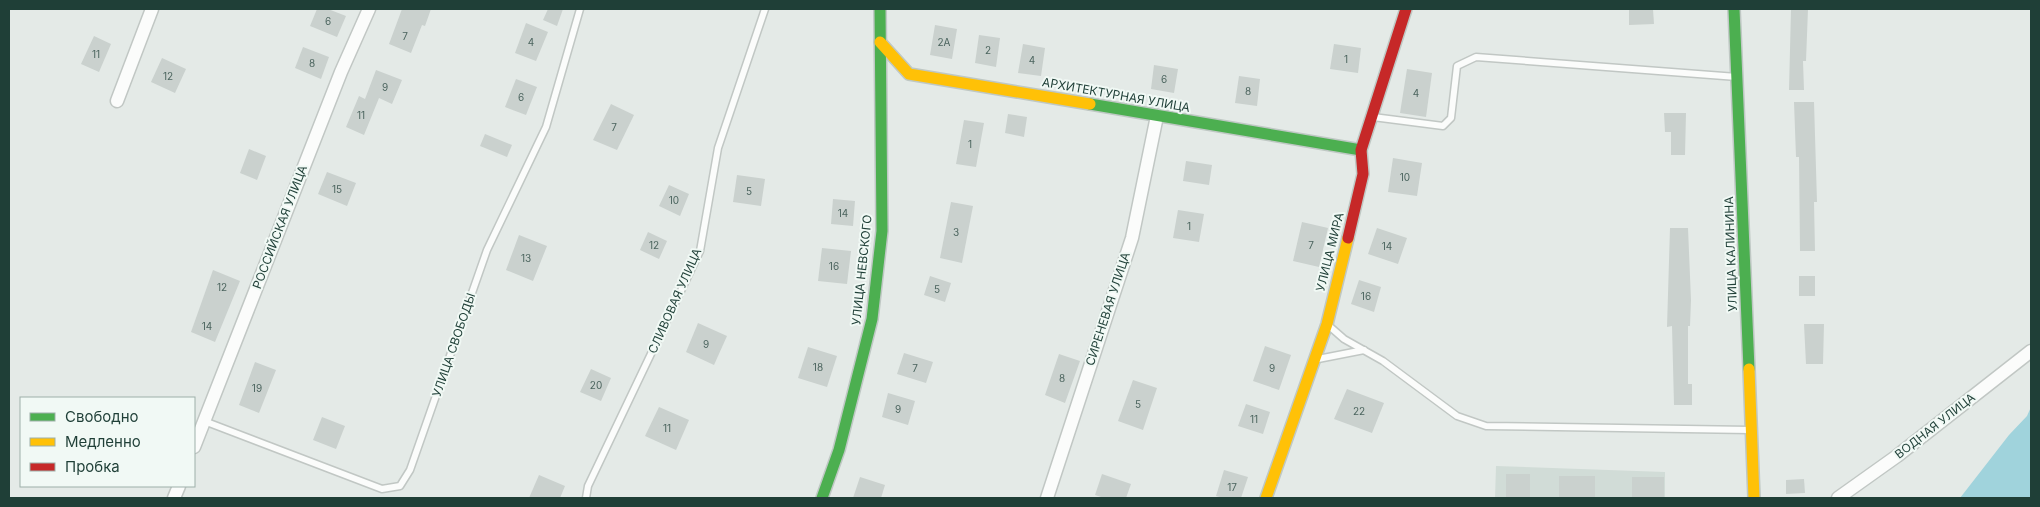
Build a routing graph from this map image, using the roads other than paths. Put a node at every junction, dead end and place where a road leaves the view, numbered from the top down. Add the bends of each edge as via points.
1 (152, 9) edge
2 (369, 9) edge
3 (580, 9) edge
4 (764, 9) edge
5 (880, 9) edge
6 (1406, 9) edge
7 (1734, 9) edge
8 (880, 42) junction
9 (1738, 77) junction
10 (117, 101) dead end
11 (1157, 116) junction
12 (1372, 116) junction
13 (1361, 150) junction
14 (1327, 324) junction
15 (1364, 350) junction
16 (2031, 350) edge
17 (1314, 359) junction
18 (204, 421) junction
19 (1751, 430) junction
20 (195, 444) edge
21 (586, 498) edge
22 (822, 498) edge
23 (1047, 498) edge
24 (1266, 498) edge
25 (1754, 498) edge
26 (1838, 498) edge

1 - 10 street
2 - 18 street, РОССИЙСКАЯ УЛИЦА via 341,72
3 - 18 lane, УЛИЦА СВОБОДЫ via 546,127 486,250 410,470 400,486 382,489
4 - 21 lane, СЛИВОВАЯ УЛИЦА via 718,148 700,251 588,486
5 - 8 street, УЛИЦА НЕВСКОГО
6 - 12 street, УЛИЦА МИРА
7 - 9 street, УЛИЦА КАЛИНИНА
8 - 11 street, АРХИТЕКТУРНАЯ УЛИЦА via 909,74
8 - 22 street, УЛИЦА НЕВСКОГО via 882,231 872,319 839,450
9 - 12 lane via 1476,57 1457,66 1451,118 1443,126
9 - 19 street, УЛИЦА КАЛИНИНА
11 - 13 street, АРХИТЕКТУРНАЯ УЛИЦА
11 - 23 street, СИРЕНЕВАЯ УЛИЦА via 1132,238
12 - 13 street, УЛИЦА МИРА
13 - 14 street, УЛИЦА МИРА via 1364,174
14 - 15 lane
14 - 17 street, УЛИЦА МИРА
15 - 17 lane
15 - 19 lane via 1457,416 1486,426
16 - 26 street, ВОДНАЯ УЛИЦА via 1897,456
17 - 24 street, УЛИЦА МИРА
18 - 20 street, РОССИЙСКАЯ УЛИЦА
19 - 25 street, УЛИЦА КАЛИНИНА

